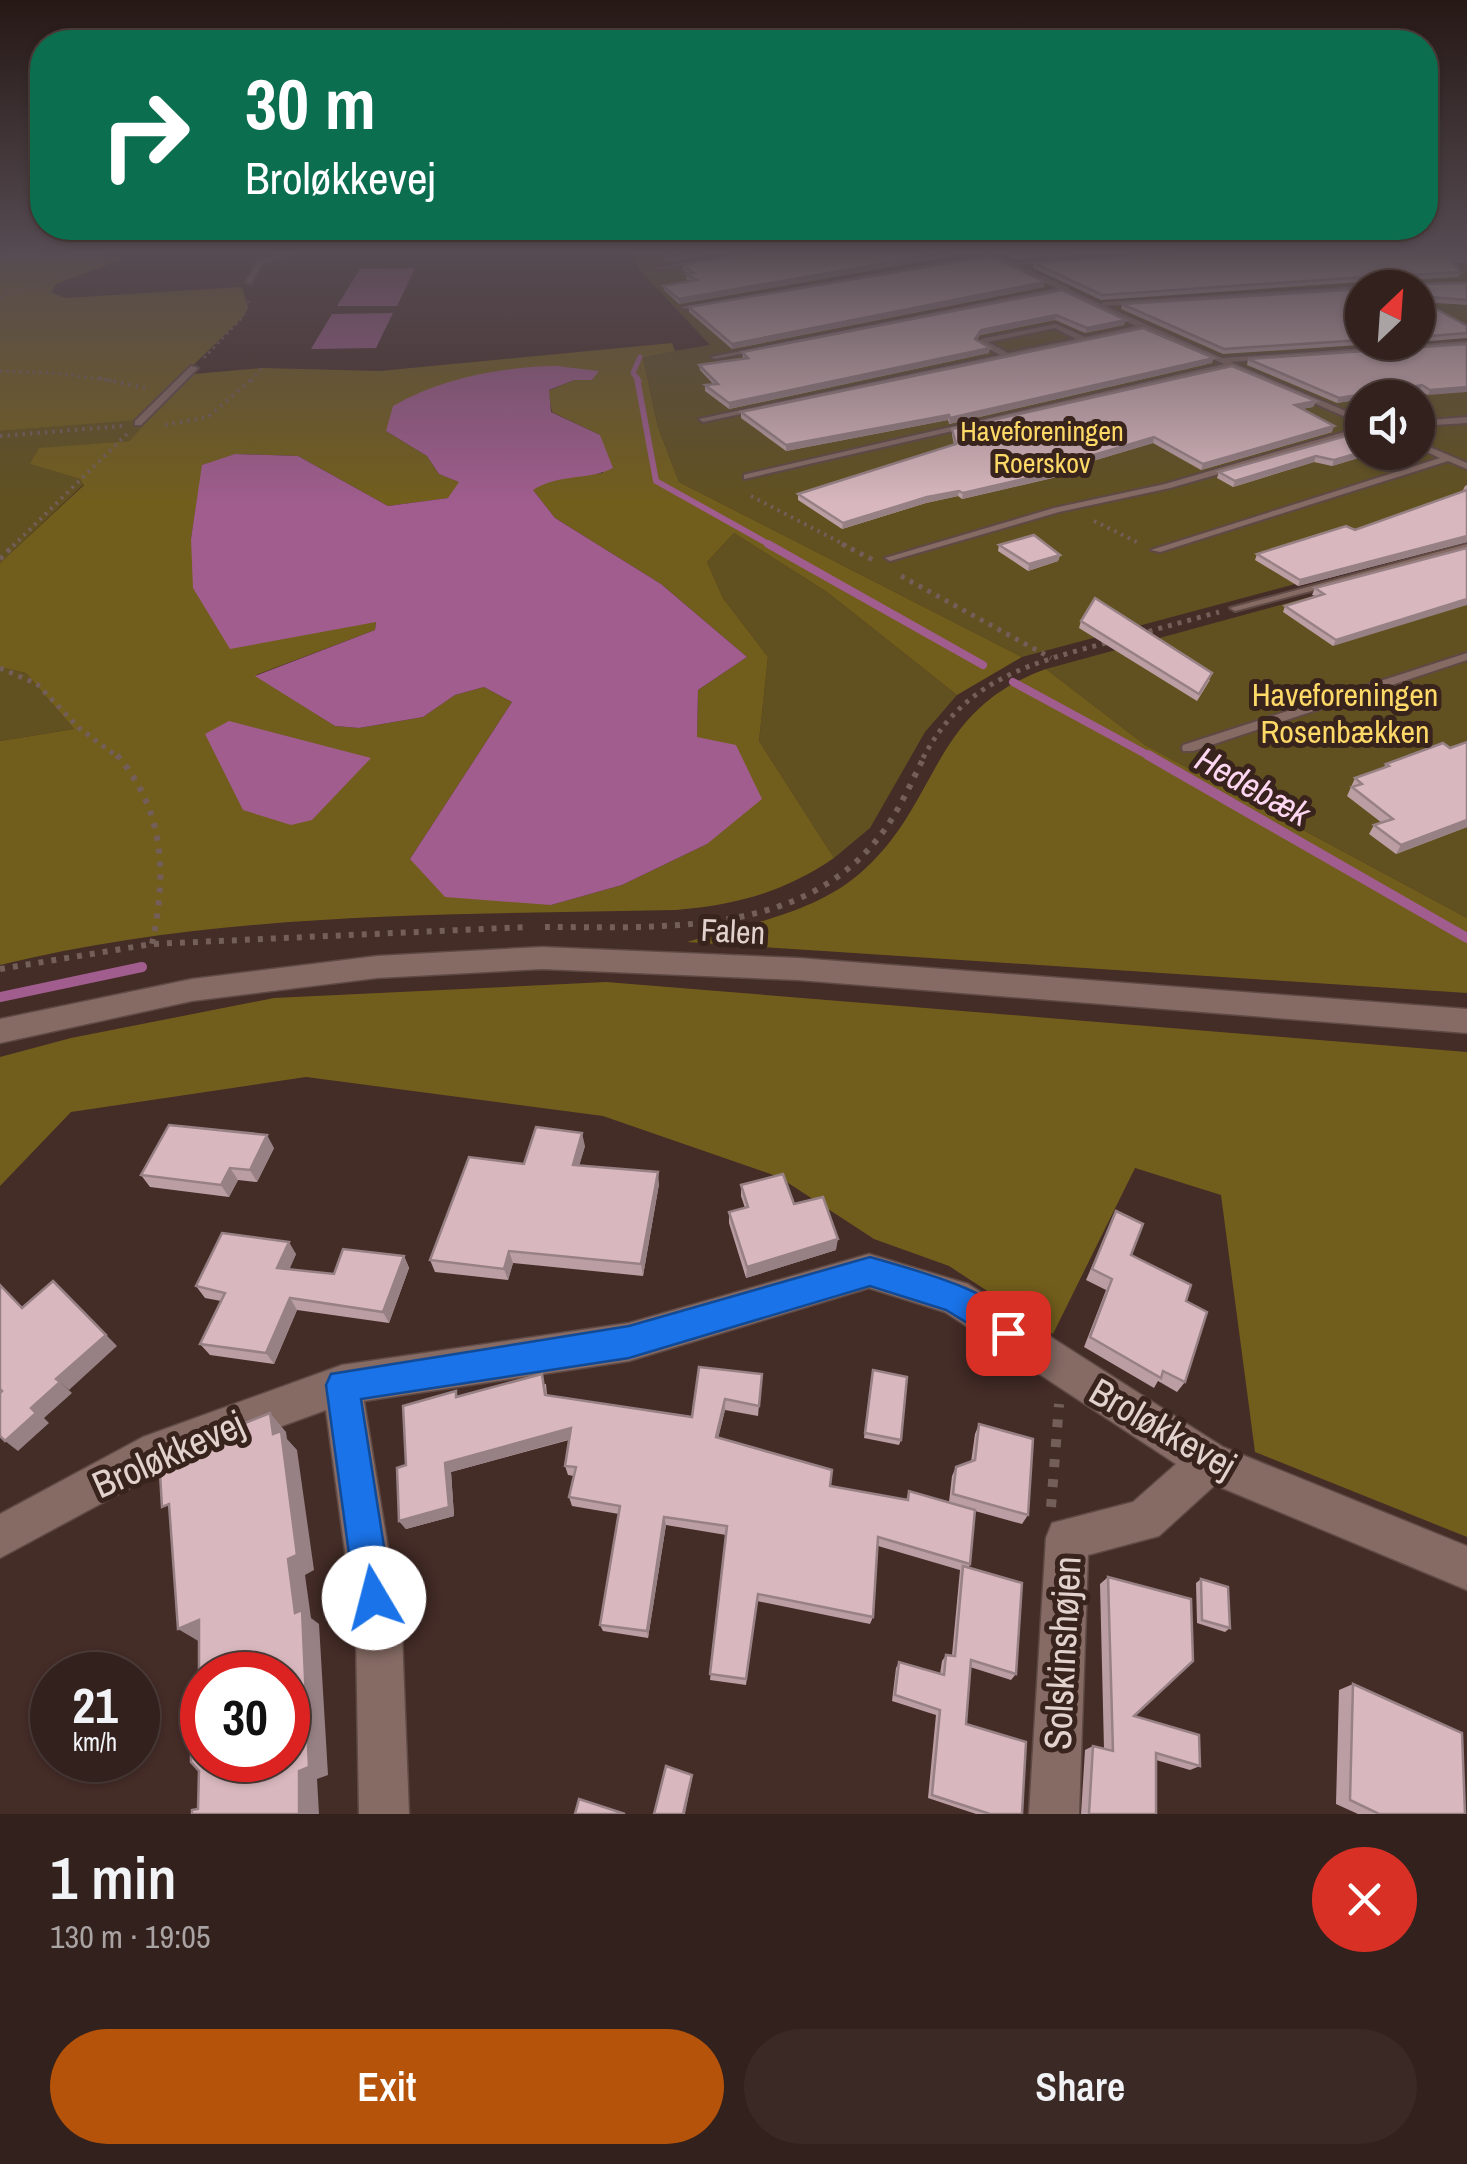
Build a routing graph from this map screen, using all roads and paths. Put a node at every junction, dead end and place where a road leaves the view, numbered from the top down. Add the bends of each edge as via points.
1 (226, 335) edge
2 (829, 335) edge
3 (1012, 335) edge
4 (1074, 335) edge
5 (1103, 335) edge
6 (1163, 335) edge
7 (1083, 339) junction
8 (1467, 343) edge
9 (1005, 354) junction
10 (715, 357) dead end
11 (1226, 363) junction
12 (194, 368) joint
13 (261, 369) dead end
14 (0, 371) edge
15 (166, 394) junction
16 (1345, 414) edge
17 (702, 419) dead end
18 (1467, 420) edge
19 (138, 422) junction
20 (1435, 423) edge
21 (1345, 435) edge
22 (0, 436) edge
23 (1435, 452) edge
24 (1449, 458) junction
25 (1467, 466) edge
26 (747, 476) dead end
27 (1070, 507) junction
28 (1467, 547) edge
29 (1156, 550) joint
30 (890, 558) dead end
31 (0, 560) edge
32 (1234, 608) joint
33 (1467, 656) edge
34 (0, 668) edge
35 (1188, 748) dead end
36 (152, 944) junction
37 (0, 968) edge
38 (1467, 1021) edge
39 (0, 1031) edge
40 (1062, 1368) junction
41 (342, 1385) junction
42 (1209, 1462) junction
43 (0, 1538) edge
44 (1067, 1538) junction
45 (1467, 1568) edge
46 (384, 1814) edge
47 (1054, 1814) edge

1 - 12 path
2 - 10 lane
3 - 9 lane via 980,341
4 - 7 lane
5 - 7 lane
6 - 11 lane
7 - 9 lane
8 - 11 lane
9 - 17 lane
11 - 16 lane
11 - 26 lane
12 - 15 lane
13 - 19 path via 215,415 180,426
14 - 15 path via 104,378
15 - 19 lane
18 - 20 lane
19 - 22 path
19 - 31 path
21 - 27 lane
23 - 24 lane
24 - 25 lane
24 - 29 lane
27 - 29 path
27 - 30 lane
28 - 32 lane
32 - 36 path via 1051,658 982,688 956,709 867,853 818,891 758,912 684,925
33 - 35 lane
34 - 36 path via 52,694 78,727 142,783 158,819 161,856 161,907
36 - 37 path
38 - 39 street, Falen via 798,969 542,958 377,967 192,990
40 - 41 street, Broløkkevej via 954,1297 870,1271 629,1342
40 - 42 street, Broløkkevej
40 - 44 path via 1050,1512
41 - 43 street, Broløkkevej via 156,1451
41 - 46 street via 379,1634
42 - 44 street, Solskinshøjen via 1144,1520
42 - 45 street, Broløkkevej
44 - 47 street, Solskinshøjen

